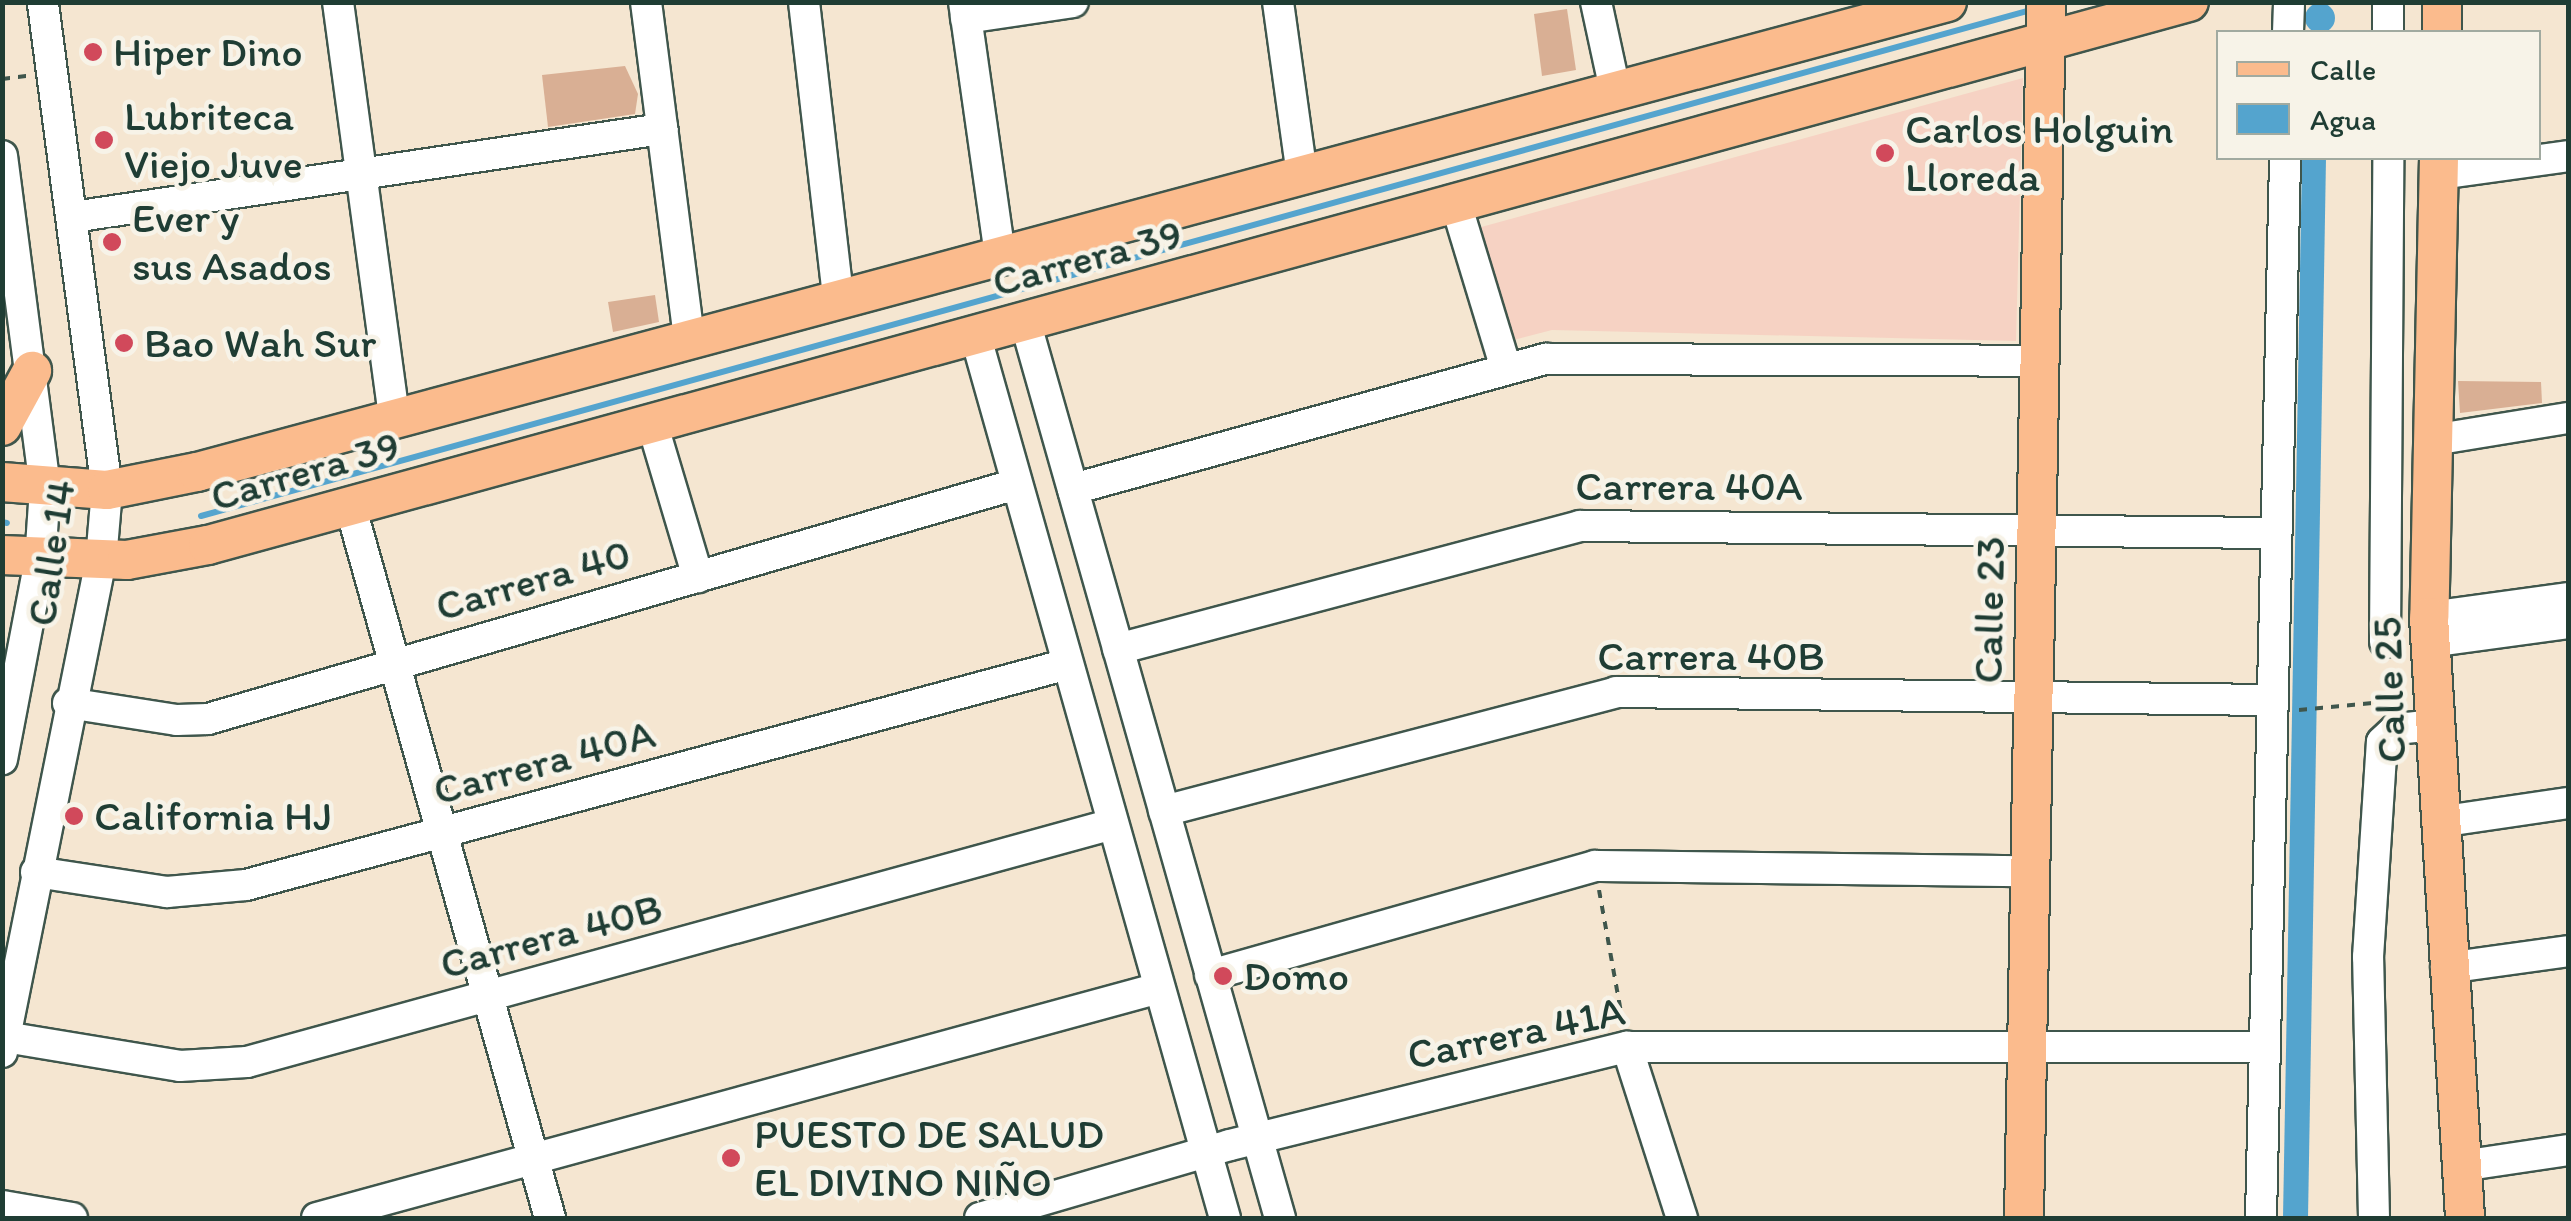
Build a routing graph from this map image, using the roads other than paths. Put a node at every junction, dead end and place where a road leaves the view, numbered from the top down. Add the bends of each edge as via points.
1 (42, 2) edge
2 (338, 2) edge
3 (646, 2) edge
4 (804, 2) edge
5 (1074, 2) edge
6 (1278, 2) edge
7 (1596, 2) edge
8 (2189, 2) edge
9 (2289, 2) edge
10 (2388, 2) edge
11 (2442, 2) edge
12 (1926, 5) edge
13 (965, 10) edge
14 (2045, 27) edge
15 (2288, 30) edge
16 (2388, 30) edge
17 (2442, 30) edge
18 (1614, 90) junction
19 (662, 129) junction
20 (2, 156) edge
21 (2568, 156) edge
22 (2541, 158) edge
23 (2285, 160) edge
24 (2388, 160) edge
25 (2516, 160) edge
26 (2439, 166) edge
27 (361, 172) junction
28 (1302, 174) junction
29 (1456, 204) junction
30 (73, 217) junction
31 (1000, 255) junction
32 (10, 266) edge
33 (838, 297) junction
34 (1025, 321) junction
35 (976, 334) junction
36 (689, 337) junction
37 (2036, 361) junction
38 (1506, 370) junction
39 (32, 371) junction
40 (394, 416) junction
41 (2568, 418) edge
42 (652, 422) junction
43 (2, 426) edge
44 (2433, 440) junction
45 (2, 482) edge
46 (1018, 484) junction
47 (45, 488) junction
48 (1072, 489) junction
49 (107, 490) junction
50 (350, 504) junction
51 (2035, 531) junction
52 (2276, 533) junction
53 (2, 554) edge
54 (40, 560) junction
55 (101, 560) junction
56 (698, 577) junction
57 (2568, 598) edge
58 (2568, 622) edge
59 (2430, 630) junction
60 (2386, 642) dead end
61 (1118, 648) junction
62 (12, 650) edge
63 (395, 664) junction
64 (1068, 664) junction
65 (2033, 701) junction
66 (68, 703) junction
67 (2280, 705) junction
68 (2434, 711) junction
69 (4, 748) edge
70 (2568, 804) edge
71 (1164, 812) junction
72 (2439, 822) junction
73 (1113, 824) junction
74 (443, 834) junction
75 (2028, 871) junction
76 (36, 872) junction
77 (2568, 951) edge
78 (2446, 968) junction
79 (1210, 976) junction
80 (1159, 988) junction
81 (488, 998) junction
82 (4, 1044) edge
83 (2265, 1046) junction
84 (1627, 1047) junction
85 (2026, 1051) junction
86 (1256, 1139) junction
87 (2568, 1150) edge
88 (1206, 1153) junction
89 (534, 1158) junction
90 (2461, 1166) junction
91 (2, 1206) edge
92 (1040, 1210) edge
93 (72, 1218) edge
94 (317, 1218) edge
95 (550, 1218) edge
96 (980, 1218) edge
97 (1225, 1218) edge
98 (1280, 1218) edge
99 (1682, 1218) edge
100 (2024, 1218) edge
101 (2260, 1218) edge
102 (2374, 1218) edge
103 (2465, 1218) edge

1 - 30 street, Calle 14
2 - 27 street
3 - 19 street
4 - 33 street
5 - 13 street
6 - 28 street
7 - 18 street
8 - 14 main road, Carrera 39
9 - 15 street
10 - 16 street
11 - 17 main road
12 - 18 main road, Carrera 39
13 - 31 street
14 - 29 main road, Carrera 39
14 - 37 main road, Calle 23
18 - 28 main road, Carrera 39
19 - 27 street
19 - 36 street
20 - 32 street, Calle 14
21 - 22 street
23 - 52 street
24 - 60 street
25 - 26 street
26 - 44 main road, Calle 25
27 - 30 street
27 - 40 street
28 - 31 main road, Carrera 39
29 - 34 main road, Carrera 39
29 - 38 street
30 - 49 street, Calle 14
31 - 33 main road, Carrera 39
32 - 39 street, Calle 14
33 - 36 main road, Carrera 39
34 - 35 main road, Carrera 39
34 - 48 street
35 - 42 main road, Carrera 39
35 - 46 street
36 - 40 main road, Carrera 39
37 - 38 street via 1590,355
37 - 51 main road, Calle 23
38 - 48 street
39 - 43 main road
39 - 47 street, Calle 14
40 - 49 main road, Carrera 39
41 - 44 street
42 - 50 main road, Carrera 39
42 - 56 street
44 - 59 main road, Calle 25
45 - 47 main road, Carrera 39
46 - 56 street, Carrera 40
46 - 64 street
47 - 49 main road, Carrera 39
47 - 54 street, Calle 14
48 - 61 street
49 - 55 street, Calle 14
50 - 55 main road, Carrera 39 via 190,549
50 - 63 street
51 - 52 street, Carrera 40A
51 - 61 street, Carrera 40A via 1580,526
51 - 65 main road, Calle 23
52 - 67 street
53 - 54 main road, Carrera 39
54 - 55 main road, Carrera 39
54 - 62 street, Calle 14
55 - 66 street, Calle 14
56 - 63 street, Carrera 40
57 - 59 street
58 - 59 street
59 - 68 main road, Calle 25
61 - 71 street
62 - 69 street, Calle 14
63 - 66 street, Carrera 40 via 208,719
63 - 74 street
64 - 73 street
64 - 74 street, Carrera 40A
65 - 67 street, Carrera 40B
65 - 71 street, Carrera 40B via 1616,692
65 - 75 main road, Calle 23
66 - 76 street, Calle 14
67 - 83 street
68 - 72 main road, Calle 25
68 - 102 street via 2382,742 2368,957
70 - 72 street
71 - 79 street
72 - 78 main road, Calle 25
73 - 80 street
73 - 81 street, Carrera 40B
74 - 76 street, Carrera 40A via 214,890 167,892
74 - 81 street
75 - 79 street via 1595,866
75 - 85 main road, Calle 23
76 - 82 street, Calle 14
77 - 78 street
78 - 90 main road, Calle 25
79 - 86 street
80 - 88 street
80 - 89 street
81 - 82 street, Carrera 40B via 213,1066
81 - 89 street
83 - 85 street, Carrera 41A
83 - 101 street
84 - 85 street, Carrera 41A
84 - 86 street, Carrera 41A
84 - 99 street
85 - 100 main road, Calle 23
86 - 88 street, Carrera 41A
86 - 98 street
87 - 90 street
88 - 92 street, Carrera 41A
88 - 97 street
89 - 94 street
89 - 95 street
90 - 103 main road, Calle 25
91 - 93 street
92 - 96 street, Carrera 41A

